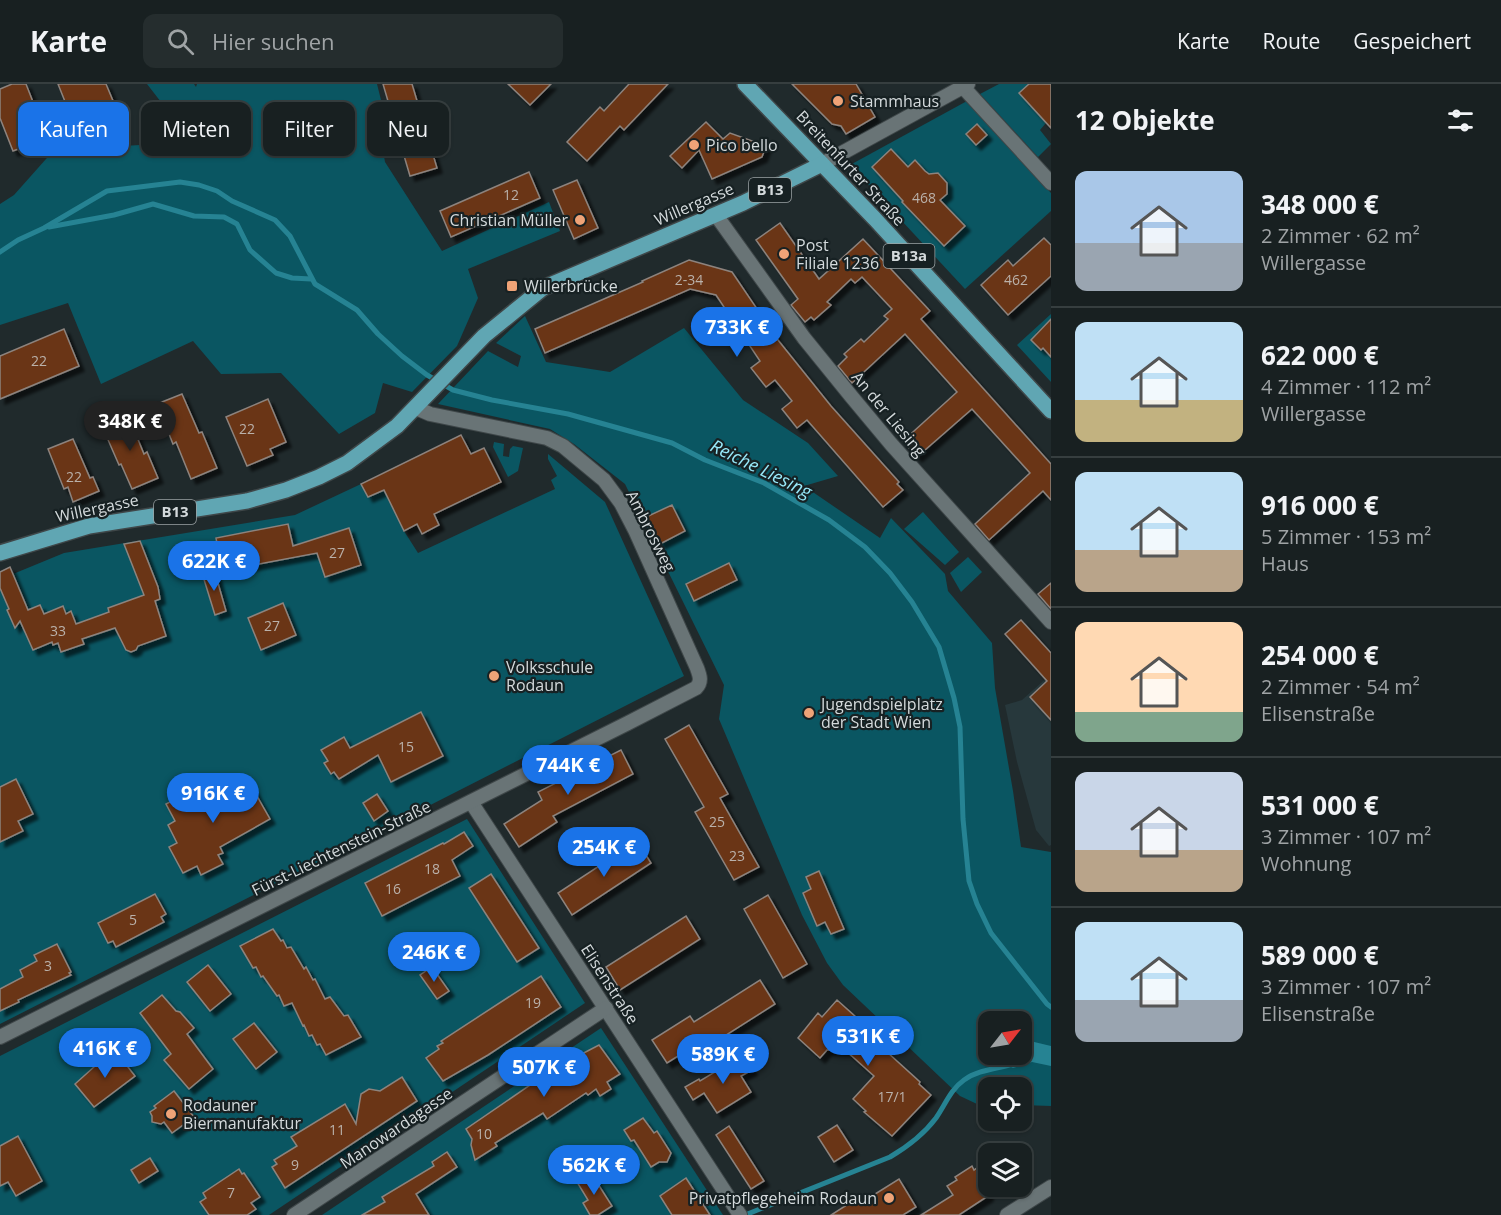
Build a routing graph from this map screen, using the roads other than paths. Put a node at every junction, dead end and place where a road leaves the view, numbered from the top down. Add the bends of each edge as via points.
1 (745, 84) edge
2 (965, 85) edge
3 (822, 164) junction
4 (1051, 183) edge
5 (716, 215) junction
6 (420, 403) junction
7 (1051, 411) edge
8 (0, 553) edge
9 (1051, 622) edge
10 (696, 688) joint
11 (471, 801) junction
12 (606, 1008) junction
13 (0, 1037) edge
14 (1051, 1187) edge
15 (739, 1214) edge
16 (294, 1215) edge
17 (1007, 1215) edge

1 - 3 main road, Breitenfurter Straße
2 - 3 street, Willergasse
2 - 4 street
3 - 5 main road, Willergasse / B13
3 - 7 main road, Breitenfurter Straße / B13a
5 - 6 main road, Willergasse / B13 via 543,288 484,336
5 - 9 street, An der Liesing via 798,330 891,444
6 - 8 main road, Willergasse / B13 via 397,426 347,463 286,490 247,501 89,526
6 - 10 street, Ambrosweg via 430,414 547,438 563,446 604,480 635,530 693,658 701,678
10 - 11 street, Fürst-Liechtenstein-Straße
11 - 12 street, Elisenstraße
11 - 13 street, Fürst-Liechtenstein-Straße
12 - 15 street, Elisenstraße
12 - 16 street, Manowardagasse
14 - 17 street

